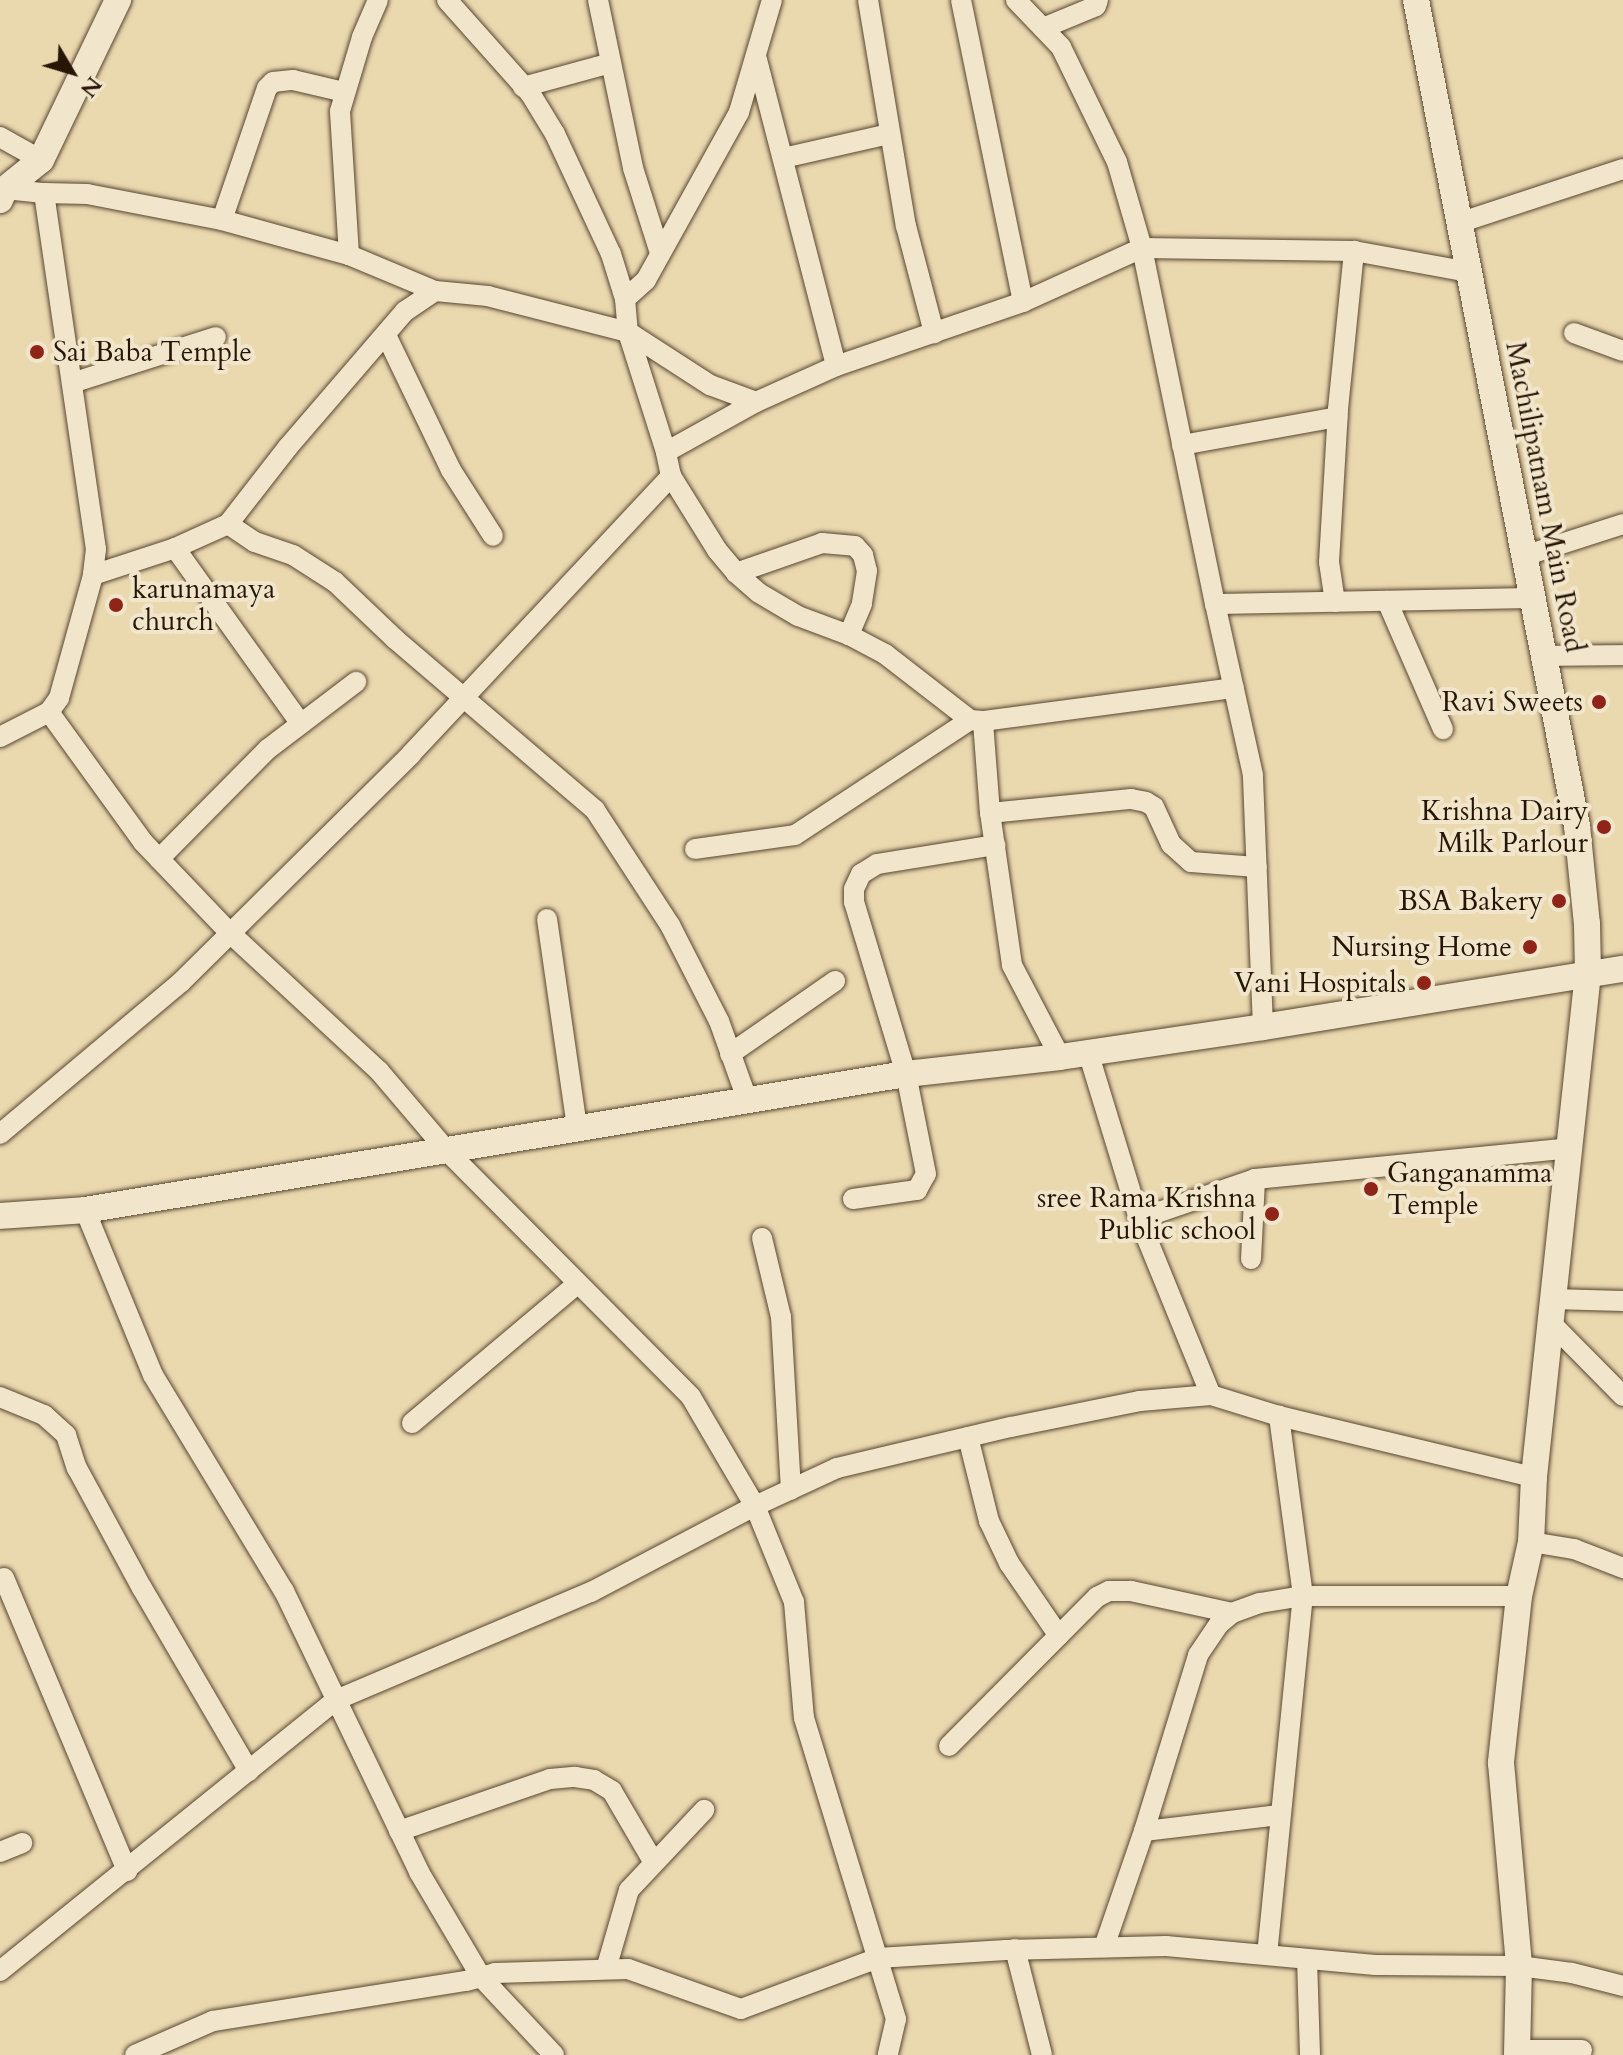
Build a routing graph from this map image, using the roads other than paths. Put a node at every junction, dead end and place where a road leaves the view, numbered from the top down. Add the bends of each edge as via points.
1 (118, 0) edge
2 (378, 0) edge
3 (447, 0) edge
4 (598, 0) edge
5 (772, 0) edge
6 (868, 0) edge
7 (961, 0) edge
8 (1016, 0) edge
9 (1098, 0) edge
10 (1416, 0) edge
11 (1043, 28) junction
12 (756, 56) junction
13 (611, 63) junction
14 (523, 87) junction
15 (344, 92) junction
16 (889, 134) junction
17 (0, 137) edge
18 (783, 158) junction
19 (41, 160) junction
20 (1623, 169) edge
21 (44, 193) junction
22 (2, 195) edge
23 (222, 220) junction
24 (1459, 223) junction
25 (1142, 248) junction
26 (1354, 251) junction
27 (660, 253) junction
28 (349, 255) junction
29 (1468, 272) junction
30 (435, 291) junction
31 (625, 299) junction
32 (1023, 302) junction
33 (628, 332) junction
34 (934, 333) junction
35 (1574, 333) dead end
36 (386, 335) junction
37 (216, 337) dead end
38 (1623, 351) edge
39 (836, 366) junction
40 (72, 383) junction
41 (756, 402) junction
42 (1338, 417) junction
43 (1182, 445) junction
44 (666, 452) junction
45 (671, 476) junction
46 (228, 524) junction
47 (1623, 524) edge
48 (493, 536) dead end
49 (175, 548) junction
50 (1524, 556) junction
51 (736, 573) junction
52 (93, 575) junction
53 (1533, 598) junction
54 (1387, 601) junction
55 (1335, 602) junction
56 (1215, 604) junction
57 (849, 635) junction
58 (1623, 655) edge
59 (1544, 656) junction
60 (356, 682) dead end
61 (1234, 688) junction
62 (463, 696) junction
63 (49, 712) junction
64 (977, 721) junction
65 (301, 724) junction
66 (1443, 729) dead end
67 (0, 737) edge
68 (990, 813) junction
69 (995, 845) junction
70 (695, 849) dead end
71 (159, 859) junction
72 (1257, 867) junction
73 (547, 919) dead end
74 (230, 933) junction
75 (1623, 969) edge
76 (1588, 973) junction
77 (835, 981) dead end
78 (1263, 1027) junction
79 (1088, 1052) junction
80 (730, 1054) junction
81 (1060, 1057) junction
82 (906, 1074) junction
83 (748, 1102) junction
84 (577, 1128) junction
85 (0, 1134) edge
86 (1569, 1148) junction
87 (447, 1151) junction
88 (1255, 1179) junction
89 (853, 1199) dead end
90 (85, 1210) junction
91 (0, 1216) edge
92 (1139, 1219) junction
93 (762, 1238) dead end
94 (1251, 1259) dead end
95 (577, 1284) junction
96 (1623, 1301) edge
97 (1551, 1310) junction
98 (1211, 1395) junction
99 (1623, 1396) edge
100 (0, 1397) edge
101 (1279, 1416) junction
102 (412, 1423) dead end
103 (968, 1437) junction
104 (1534, 1477) junction
105 (791, 1490) junction
106 (755, 1506) junction
107 (1531, 1542) junction
108 (1623, 1568) edge
109 (4, 1578) dead end
110 (1303, 1596) junction
111 (1519, 1596) junction
112 (1232, 1613) junction
113 (1059, 1636) junction
114 (336, 1700) junction
115 (949, 1746) dead end
116 (249, 1771) junction
117 (704, 1810) dead end
118 (1279, 1815) junction
119 (399, 1831) junction
120 (1144, 1831) junction
121 (22, 1843) dead end
122 (0, 1852) edge
123 (654, 1863) junction
124 (127, 1871) junction
125 (1104, 1947) junction
126 (1015, 1949) junction
127 (1267, 1955) junction
128 (878, 1958) junction
129 (1307, 1959) junction
130 (1519, 1966) junction
131 (606, 1969) junction
132 (0, 1971) edge
133 (481, 1977) junction
134 (1623, 1986) edge
135 (1582, 2050) dead end
136 (1517, 2053) edge
137 (135, 2055) edge
138 (554, 2055) edge
139 (888, 2055) edge
140 (1042, 2055) edge
141 (1310, 2055) edge

1 - 19 street
2 - 15 street
3 - 14 street
4 - 13 street
5 - 12 street
6 - 16 street
7 - 32 street
8 - 11 street
9 - 11 street via 1096,6
10 - 24 street, Machilipatnam Main Road
11 - 25 street via 1061,47 1117,162
12 - 18 street
12 - 27 street via 739,112
13 - 14 street
13 - 27 street via 633,168
14 - 31 street via 555,134 611,254
15 - 23 street via 293,80 267,88
15 - 28 street via 341,145
16 - 18 street
16 - 34 street
17 - 19 street
18 - 39 street
19 - 22 street
20 - 24 street
21 - 22 street
21 - 23 street via 87,194
21 - 40 street
23 - 28 street
24 - 29 street, Machilipatnam Main Road
25 - 26 street
25 - 32 street
25 - 43 street
26 - 29 street
26 - 42 street
27 - 31 street via 646,280
28 - 30 street
29 - 50 street, Machilipatnam Main Road
30 - 33 street via 488,296
30 - 36 street via 405,311
31 - 33 street
32 - 34 street
33 - 41 street via 710,385
33 - 44 street
34 - 39 street
35 - 38 street
36 - 46 street
36 - 48 street via 451,470
37 - 40 street
39 - 41 street
40 - 52 street via 96,549
41 - 44 street
42 - 43 street
42 - 55 street via 1329,562
43 - 56 street
44 - 45 street
45 - 51 street
45 - 62 street
46 - 49 street
46 - 62 street via 335,582
47 - 50 street
49 - 52 street
49 - 65 street
50 - 53 street, Machilipatnam Main Road
51 - 57 street via 798,616
51 - 57 street via 822,543 855,546 867,571 862,604
52 - 63 street via 72,663
53 - 54 street
53 - 59 street, Machilipatnam Main Road
54 - 55 street
54 - 66 street
55 - 56 street
56 - 61 street
57 - 64 street
58 - 59 street
59 - 76 street, Machilipatnam Main Road via 1577,826
60 - 65 street
61 - 64 street
61 - 72 street via 1253,775
62 - 74 street
62 - 80 street via 595,810 670,925
63 - 67 street
63 - 71 street
64 - 68 street
64 - 70 street via 795,835
65 - 71 street via 268,749
68 - 69 street
68 - 72 street via 1131,799 1146,802 1154,807 1171,844 1191,862
69 - 81 street via 1012,965
69 - 82 street via 877,864 861,874 854,889
71 - 74 street
72 - 78 street
73 - 84 street
74 - 85 street via 181,982
74 - 87 street via 379,1071
75 - 76 street
76 - 78 street
76 - 86 street, Machilipatnam Main Road
77 - 80 street
78 - 79 street
79 - 81 street
79 - 92 street
80 - 83 street
81 - 82 street
82 - 83 street
82 - 89 street via 926,1174 917,1190
83 - 84 street
84 - 87 street
86 - 88 street
86 - 97 street, Machilipatnam Main Road
87 - 90 street
87 - 95 street
88 - 92 street
88 - 94 street
90 - 91 street
90 - 114 street via 153,1375 284,1591
92 - 98 street
93 - 105 street via 781,1317
95 - 102 street
95 - 106 street via 691,1397
96 - 97 street
97 - 99 street
97 - 104 street, Machilipatnam Main Road
98 - 101 street
98 - 103 street via 1140,1401
100 - 116 street via 44,1415 66,1435 77,1468 142,1588
101 - 104 street
101 - 110 street
103 - 105 street via 837,1468
103 - 113 street via 989,1521 1009,1563
104 - 107 street, Machilipatnam Main Road
105 - 106 street
106 - 114 street via 591,1592
106 - 128 street via 794,1602 804,1718
107 - 108 street via 1574,1549
107 - 111 street, Machilipatnam Main Road
109 - 124 street
110 - 111 street
110 - 112 street
110 - 118 street
111 - 130 street, Machilipatnam Main Road via 1501,1763
112 - 113 street via 1109,1591
112 - 120 street via 1198,1655
113 - 115 street
114 - 116 street
114 - 119 street
116 - 124 street
117 - 123 street
118 - 120 street
118 - 127 street
119 - 123 street via 550,1779 575,1777 612,1791
119 - 133 street
120 - 125 street
121 - 122 street
123 - 131 street via 629,1890
124 - 132 street
125 - 126 street
125 - 127 street via 1166,1946
126 - 128 street
126 - 140 street
127 - 129 street
128 - 131 street via 741,2009 628,1969
128 - 139 street via 896,2019
129 - 130 street
129 - 141 street
130 - 134 street
130 - 136 street, Machilipatnam Main Road
131 - 133 street
133 - 137 street via 213,2021
133 - 138 street
135 - 136 street

